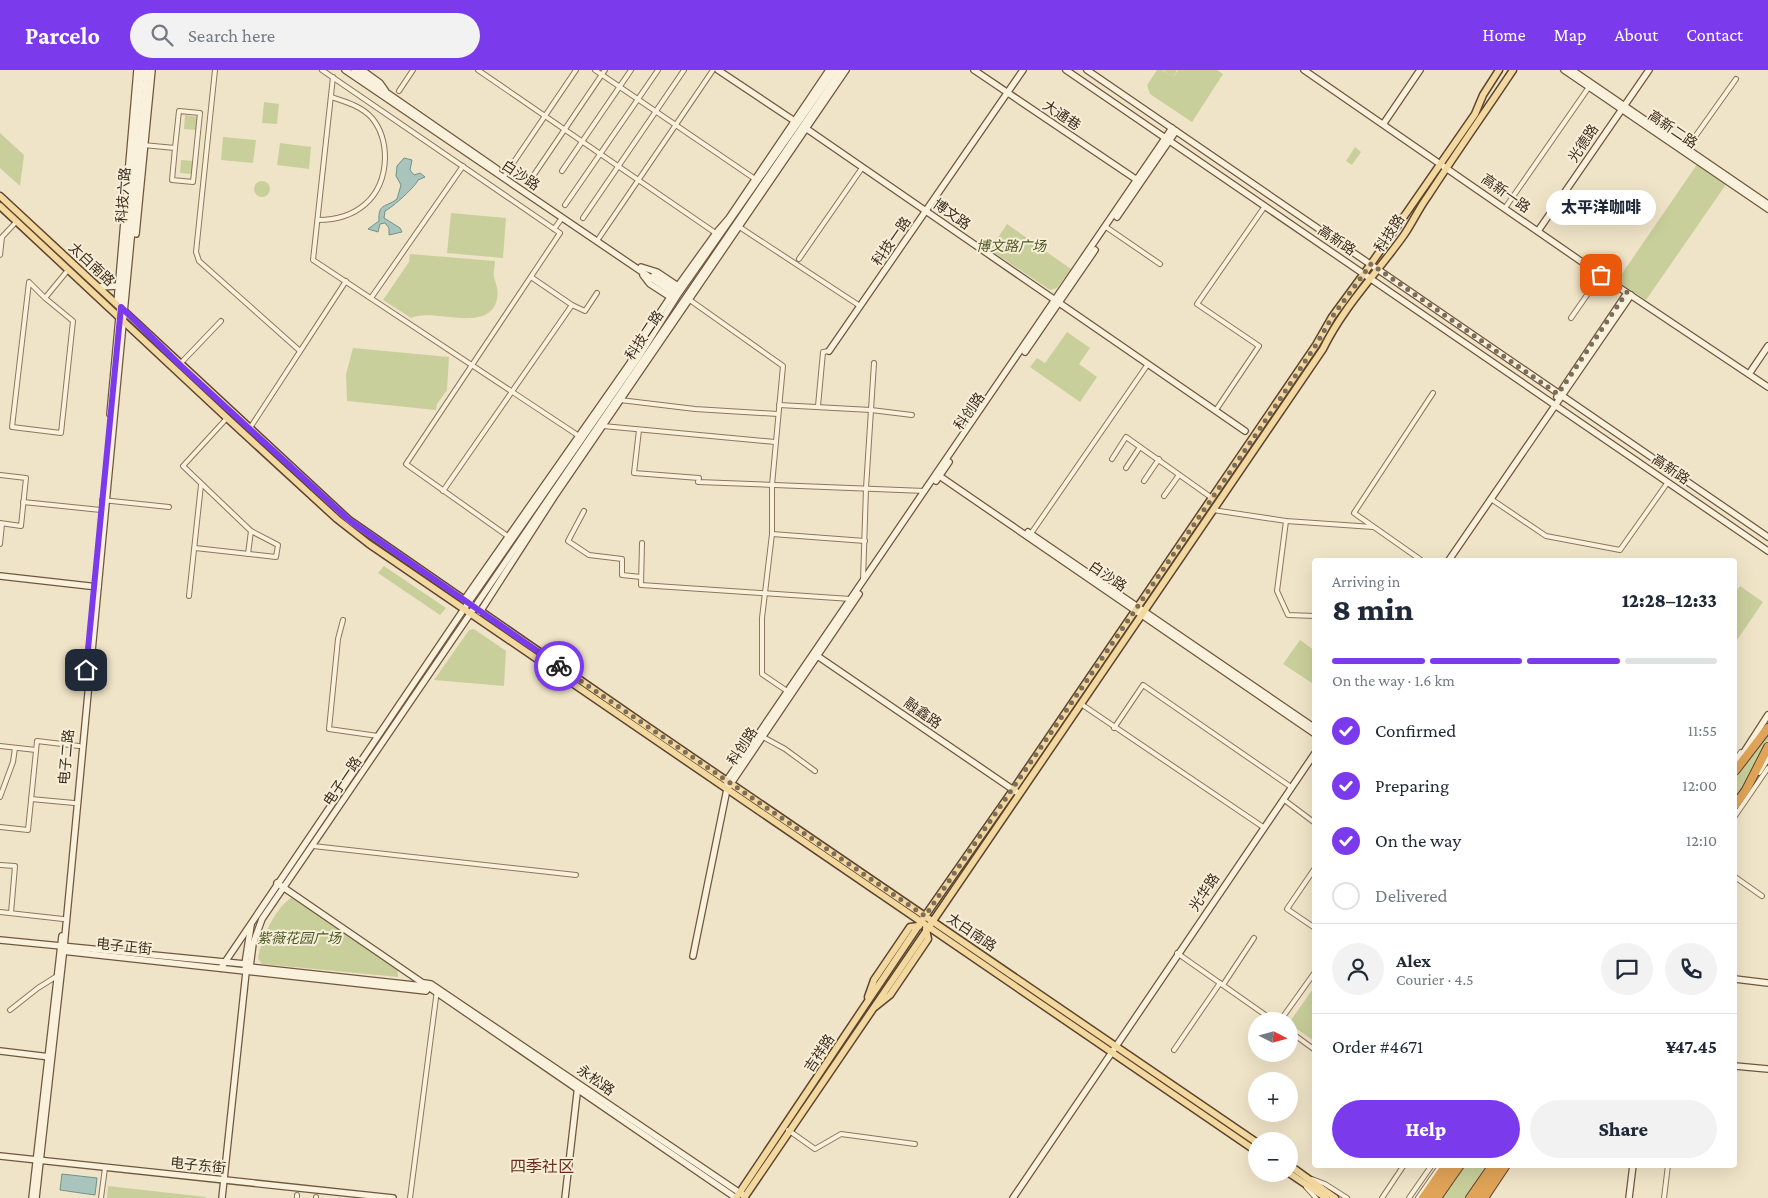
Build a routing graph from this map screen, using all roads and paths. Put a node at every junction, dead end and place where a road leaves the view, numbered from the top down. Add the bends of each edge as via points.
1 (137, 70) edge
2 (142, 70) edge
3 (147, 70) edge
4 (152, 70) edge
5 (215, 70) edge
6 (322, 70) edge
7 (362, 70) edge
8 (413, 70) edge
9 (478, 70) edge
10 (576, 70) edge
11 (595, 70) edge
12 (605, 70) edge
13 (631, 70) edge
14 (658, 70) edge
15 (684, 70) edge
16 (713, 70) edge
17 (718, 70) edge
18 (829, 70) edge
19 (835, 70) edge
20 (840, 70) edge
21 (846, 70) edge
22 (974, 70) edge
23 (1023, 70) edge
24 (1066, 70) edge
25 (1087, 70) edge
26 (1304, 70) edge
27 (1420, 70) edge
28 (1500, 70) edge
29 (1513, 70) edge
30 (1564, 70) edge
31 (1572, 70) edge
32 (1649, 70) edge
33 (350, 71) edge
34 (602, 74) junction
35 (333, 77) junction
36 (1736, 79) dead end
37 (620, 86) junction
38 (1589, 87) junction
39 (399, 91) dead end
40 (388, 93) junction
41 (1007, 93) junction
42 (331, 97) junction
43 (638, 99) junction
44 (1623, 108) junction
45 (656, 112) junction
46 (545, 116) junction
47 (1384, 123) junction
48 (676, 124) junction
49 (800, 125) junction
50 (564, 129) junction
51 (1174, 130) junction
52 (1168, 139) junction
53 (582, 141) junction
54 (140, 145) junction
55 (175, 148) junction
56 (1687, 148) junction
57 (601, 154) junction
58 (1444, 165) junction
59 (463, 166) junction
60 (619, 166) junction
61 (862, 168) junction
62 (562, 172) dead end
63 (504, 176) junction
64 (638, 179) junction
65 (755, 180) junction
66 (1137, 180) junction
67 (529, 182) dead end
68 (0, 196) edge
69 (1768, 204) edge
70 (565, 205) dead end
71 (0, 206) edge
72 (1265, 206) junction
73 (1505, 208) junction
74 (1768, 209) edge
75 (927, 212) junction
76 (562, 218) junction
77 (583, 218) dead end
78 (318, 220) junction
79 (16, 221) junction
80 (738, 226) junction
81 (1107, 228) junction
82 (554, 229) junction
83 (1538, 231) junction
84 (718, 235) junction
85 (598, 238) junction
86 (0, 255) edge
87 (799, 259) dead end
88 (1160, 264) dead end
89 (1371, 264) junction
90 (640, 268) junction
91 (68, 270) junction
92 (1379, 270) junction
93 (1363, 273) junction
94 (1601, 275) junction
95 (532, 277) junction
96 (1370, 278) junction
97 (346, 281) junction
98 (120, 286) junction
99 (99, 287) junction
100 (597, 293) dead end
101 (1629, 294) junction
102 (679, 295) junction
103 (45, 298) junction
104 (371, 298) junction
105 (1057, 301) junction
106 (572, 305) junction
107 (860, 306) junction
108 (123, 310) junction
109 (1572, 318) dead end
110 (122, 319) junction
111 (221, 321) dead end
112 (1768, 346) edge
113 (300, 351) junction
114 (829, 351) joint
115 (874, 363) dead end
116 (1148, 363) junction
117 (180, 365) junction
118 (473, 365) junction
119 (1749, 374) junction
120 (1768, 387) edge
121 (511, 392) junction
122 (1433, 393) dead end
123 (1560, 395) junction
124 (620, 400) junction
125 (779, 404) junction
126 (1554, 405) junction
127 (818, 406) junction
128 (871, 410) junction
129 (1216, 410) junction
130 (778, 414) junction
131 (912, 415) dead end
132 (227, 418) junction
133 (602, 426) junction
134 (249, 428) junction
135 (638, 430) junction
136 (1245, 431) dead end
137 (580, 436) junction
138 (775, 442) junction
139 (1140, 447) junction
140 (1112, 459) dead end
141 (1159, 459) junction
142 (1126, 468) dead end
143 (939, 473) junction
144 (0, 475) edge
145 (1179, 475) junction
146 (1144, 481) dead end
147 (1668, 482) junction
148 (201, 485) junction
149 (772, 485) junction
150 (866, 488) junction
151 (443, 491) junction
152 (925, 491) junction
153 (1164, 496) dead end
154 (1212, 498) junction
155 (1490, 499) junction
156 (104, 500) junction
157 (23, 502) junction
158 (170, 507) dead end
159 (101, 510) junction
160 (1212, 510) junction
161 (584, 511) dead end
162 (1286, 521) junction
163 (1, 523) edge
164 (1375, 528) junction
165 (251, 531) junction
166 (772, 534) junction
167 (1030, 536) junction
168 (1768, 537) edge
169 (511, 538) junction
170 (865, 541) junction
171 (642, 543) dead end
172 (0, 544) edge
173 (194, 548) junction
174 (1768, 550) edge
175 (248, 554) junction
176 (1418, 558) edge
177 (1450, 558) edge
178 (0, 576) edge
179 (641, 576) junction
180 (863, 583) junction
181 (96, 586) junction
182 (764, 593) junction
183 (189, 596) dead end
184 (851, 599) junction
185 (471, 606) junction
186 (1136, 608) junction
187 (1142, 612) junction
188 (470, 614) junction
189 (1312, 616) edge
190 (343, 620) dead end
191 (816, 655) junction
192 (787, 691) junction
193 (1080, 703) junction
194 (1768, 715) edge
195 (1312, 726) edge
196 (1114, 728) junction
197 (1767, 729) edge
198 (1312, 732) edge
199 (378, 736) junction
200 (763, 737) junction
201 (1748, 745) junction
202 (0, 746) edge
203 (79, 746) junction
204 (1768, 747) edge
205 (15, 748) junction
206 (36, 750) junction
207 (1312, 757) edge
208 (1737, 758) edge
209 (1768, 758) edge
210 (1737, 763) edge
211 (1737, 768) edge
212 (1768, 768) edge
213 (815, 771) dead end
214 (729, 784) junction
215 (1291, 787) junction
216 (1746, 790) junction
217 (1016, 792) junction
218 (0, 797) edge
219 (31, 799) junction
220 (1283, 799) junction
221 (1737, 802) edge
222 (74, 803) junction
223 (1737, 813) edge
224 (1312, 821) edge
225 (0, 827) edge
226 (1263, 827) junction
227 (313, 846) junction
228 (0, 865) edge
229 (1312, 872) edge
230 (576, 875) dead end
231 (1737, 878) edge
232 (277, 883) junction
233 (284, 888) junction
234 (1762, 896) dead end
235 (0, 912) edge
236 (11, 913) junction
237 (925, 916) junction
238 (63, 919) junction
239 (252, 921) junction
240 (932, 921) junction
241 (920, 924) junction
242 (1312, 926) edge
243 (927, 928) junction
244 (1254, 938) dead end
245 (0, 940) edge
246 (0, 944) edge
247 (62, 949) junction
248 (1177, 953) junction
249 (693, 956) dead end
250 (225, 962) junction
251 (221, 968) junction
252 (247, 968) junction
253 (57, 976) junction
254 (1312, 976) edge
255 (1737, 979) edge
256 (1768, 983) edge
257 (1221, 984) junction
258 (428, 985) junction
259 (437, 990) junction
260 (868, 1009) junction
261 (10, 1010) dead end
262 (1261, 1012) edge
263 (1286, 1012) edge
264 (1298, 1038) edge
265 (1312, 1048) edge
266 (1112, 1049) junction
267 (1174, 1050) dead end
268 (0, 1051) edge
269 (50, 1057) junction
270 (1737, 1066) edge
271 (1768, 1069) edge
272 (578, 1085) junction
273 (788, 1130) junction
274 (1248, 1137) edge
275 (915, 1144) dead end
276 (1248, 1145) edge
277 (0, 1156) edge
278 (38, 1160) junction
279 (105, 1168) junction
280 (1402, 1168) edge
281 (1430, 1168) edge
282 (1439, 1168) edge
283 (1444, 1168) edge
284 (1455, 1168) edge
285 (1456, 1168) edge
286 (1490, 1168) edge
287 (1492, 1168) edge
288 (1497, 1168) edge
289 (1504, 1168) edge
290 (1508, 1168) edge
291 (1634, 1168) edge
292 (1668, 1168) edge
293 (1298, 1174) edge
294 (1298, 1177) edge
295 (1490, 1177) junction
296 (1303, 1179) junction
297 (224, 1180) junction
298 (1478, 1186) junction
299 (1322, 1196) edge
300 (741, 1197) edge
301 (32, 1198) edge
302 (36, 1198) edge
303 (101, 1198) edge
304 (222, 1198) edge
305 (393, 1198) edge
306 (410, 1198) edge
307 (565, 1198) edge
308 (1008, 1198) edge
309 (1013, 1198) edge
310 (1335, 1198) edge
311 (1347, 1198) edge
312 (1382, 1198) edge
313 (1408, 1198) edge
314 (1418, 1198) edge
315 (1423, 1198) edge
316 (1430, 1198) edge
317 (1437, 1198) edge
318 (1470, 1198) edge
319 (1476, 1198) edge
320 (1484, 1198) edge
321 (1488, 1198) edge
322 (1629, 1198) edge
323 (1664, 1198) edge

1 - 98 street
2 - 54 street, 科技六路
3 - 54 street, 科技六路
4 - 54 street
5 - 113 street via 196,252 199,261
6 - 35 street
7 - 40 street
8 - 39 street
9 - 46 street
10 - 46 street
11 - 34 street
12 - 34 street
13 - 37 street
14 - 43 street
15 - 45 street
16 - 48 street
17 - 49 street, 博文路
18 - 49 street
19 - 49 street, 科技二路
20 - 49 street, 科技二路
21 - 49 street
22 - 41 street, 大通巷
23 - 41 street, 科技一路
24 - 52 street, 高新路
25 - 51 street, 高新路
26 - 47 street, 高新一路
27 - 47 street
28 - 58 main road, 科技路
29 - 58 main road, 科技路
30 - 38 street, 高新二路
31 - 44 street, 高新二路
32 - 44 street, 光德路
33 - 40 street, 白沙路
33 - 63 street, 白沙路
34 - 37 street
34 - 50 street
35 - 42 street
35 - 59 street
36 - 56 street
37 - 43 street
37 - 53 street
38 - 44 street, 高新二路
38 - 73 street
40 - 63 street, 白沙路
41 - 66 street, 大通巷
41 - 75 street, 科技一路
42 - 78 street
42 - 78 street via 355,106 372,119 384,144 385,163 382,181 368,203 338,219
43 - 45 street
43 - 57 street
44 - 56 street, 高新二路
44 - 74 street, 高新二路
44 - 83 street, 光德路
45 - 48 street
45 - 60 street
46 - 50 street
46 - 63 street
47 - 58 street, 高新一路
48 - 64 street
48 - 65 street
49 - 61 street, 博文路
49 - 65 street
49 - 80 street
49 - 84 street, 科技二路
49 - 102 street, 科技二路
50 - 53 street
50 - 67 street
51 - 52 street, 科创路
51 - 89 street, 高新路
52 - 66 street, 科创路
52 - 72 street, 高新路
52 - 81 street, 科创路
53 - 57 street
53 - 62 street
54 - 55 street
54 - 98 street, 科技六路
54 - 108 street
55 - 55 street via 172,180 194,182 200,113 179,110
56 - 69 street, 高新二路
57 - 60 street
57 - 70 street
58 - 73 street, 高新一路
58 - 89 main road, 科技路
58 - 92 main road, 科技路 via 1410,226
59 - 82 street
59 - 104 street
60 - 64 street
60 - 77 street
61 - 75 street, 博文路
61 - 87 street
63 - 76 street, 白沙路
63 - 85 street, 白沙路
64 - 84 street
64 - 85 street
65 - 84 street
66 - 81 street, 科创路
68 - 99 main road, 太白南路
71 - 79 main road, 太白南路
72 - 93 street, 高新路
72 - 129 street via 1197,304 1259,346
73 - 83 street, 高新一路
75 - 105 street, 博文路
75 - 107 street, 科技一路
76 - 82 street
76 - 90 street, 白沙路
78 - 97 street via 313,260
79 - 86 street via 2,237
79 - 91 main road, 太白南路
80 - 102 street
80 - 107 street
81 - 88 street
81 - 105 street, 科创路
82 - 95 street via 560,233
83 - 94 street, 高新一路
84 - 102 street, 科技二路
85 - 90 street, 白沙路
89 - 92 street, 高新路
89 - 93 main road, 科技路
90 - 102 street, 白沙路
91 - 103 street
91 - 110 main road, 太白南路
92 - 96 main road, 科技路
92 - 123 street, 高新路
93 - 96 street, 高新路
93 - 154 main road, 科技路
94 - 101 street, 高新一路
94 - 109 street
95 - 106 street
95 - 118 street
96 - 126 street, 高新路
96 - 160 main road, 科技路
97 - 104 street
97 - 113 street
98 - 99 street
98 - 108 street, 科技六路
99 - 108 main road, 太白南路
100 - 106 street via 585,311
101 - 119 street, 高新一路
101 - 123 street
102 - 124 street
102 - 125 street via 784,366
102 - 137 street via 643,338 630,363
102 - 169 street, 科技二路
102 - 185 street, 科技二路 via 513,549
103 - 103 street via 73,321 62,433 12,427 29,282
104 - 118 street
105 - 116 street, 博文路
105 - 143 street, 科创路
106 - 121 street
107 - 114 street, 科技一路
108 - 110 street, 科技六路
108 - 117 main road, 太白南路
110 - 132 main road, 太白南路
110 - 156 street, 电子二路
111 - 117 street
112 - 119 street
113 - 134 street
114 - 127 street via 823,352
115 - 128 street
116 - 129 street, 博文路
116 - 167 street
117 - 134 main road, 太白南路
118 - 121 street
118 - 151 street via 406,464
119 - 120 street, 高新一路
121 - 137 street
121 - 151 street
122 - 164 street via 1354,513
123 - 126 street
123 - 168 street, 高新路
124 - 130 street
124 - 133 street
125 - 127 street
125 - 130 street
126 - 147 street, 高新路
126 - 155 street
127 - 128 street
128 - 131 street
128 - 150 street
129 - 136 street, 博文路
130 - 138 street
132 - 148 street via 183,466
132 - 185 main road, 太白南路 via 345,526
133 - 135 street
133 - 185 street via 518,551
134 - 185 main road, 太白南路 via 349,520
135 - 138 street
135 - 149 street via 634,473 699,478 698,482
137 - 169 street
138 - 149 street
139 - 140 street via 1126,437
139 - 141 street
139 - 142 street
141 - 145 street
141 - 146 street
143 - 152 street, 科创路
143 - 167 street, 白沙路
143 - 191 street, 科创路
144 - 157 street via 26,478
145 - 153 street
145 - 154 street
147 - 155 street via 1620,550 1546,536
147 - 174 street, 高新路
148 - 165 street
148 - 173 street
149 - 150 street
149 - 166 street
150 - 152 street
150 - 170 street
151 - 169 street
152 - 180 street, 科创路
154 - 186 main road, 科技路
155 - 177 street
156 - 158 street
156 - 159 street, 电子二路
156 - 181 street, 电子二路
157 - 159 street
157 - 163 street via 21,526
159 - 181 street, 电子二路
160 - 162 street
160 - 187 main road, 科技路
161 - 179 street via 568,541 589,555 622,559 622,575
162 - 164 street
162 - 189 street via 1277,591 1288,615
163 - 172 street
164 - 176 street
165 - 175 street
165 - 175 street via 278,546 276,557
166 - 170 street
166 - 182 street
167 - 186 street, 白沙路
169 - 185 street, 科技二路
170 - 180 street
171 - 179 street
173 - 175 street
173 - 183 street
178 - 181 street
179 - 182 street via 641,585
180 - 184 street, 科创路
181 - 203 street, 电子二路
181 - 247 street, 电子二路
182 - 184 street
182 - 192 street via 762,674
184 - 191 street, 科创路
185 - 188 main road, 太白南路
185 - 199 street, 电子一路
185 - 214 main road, 太白南路
186 - 187 street, 白沙路
186 - 217 main road, 科技路
187 - 193 main road, 科技路
187 - 195 street, 白沙路
187 - 198 street, 白沙路
188 - 214 main road, 太白南路
188 - 227 street, 电子一路
190 - 199 street via 338,639 329,728
191 - 192 street, 科创路
191 - 200 street, 科创路
191 - 217 street, 融鑫路
192 - 214 street, 科创路
193 - 196 street
193 - 217 main road, 科技路
194 - 201 street
196 - 215 street via 1143,685
196 - 226 street
197 - 211 highway
199 - 232 street, 电子一路
200 - 213 street
200 - 214 street, 科创路
201 - 208 street
201 - 210 street
202 - 205 street
203 - 206 street via 38,741
203 - 222 street, 电子二路
204 - 216 highway
205 - 206 street
205 - 218 street
206 - 219 street
207 - 215 street, 光华路
209 - 216 street
212 - 223 street
214 - 237 main road, 太白南路
214 - 241 main road, 太白南路
214 - 249 street
215 - 220 street, 光华路
216 - 221 highway
217 - 237 main road, 科技路
217 - 240 main road, 科技路
219 - 222 street
219 - 225 street via 28,830
220 - 224 street
220 - 226 street, 光华路
222 - 238 street, 电子二路
226 - 248 street, 光华路
227 - 230 street
227 - 233 street, 电子一路
228 - 236 street via 15,866
229 - 242 street via 1287,909
231 - 234 street
232 - 233 street, 永松路
232 - 239 street, 电子一路
233 - 252 street, 电子一路 via 256,931
233 - 258 street, 永松路
235 - 236 street
236 - 238 street
237 - 240 main road, 太白南路
237 - 241 main road, 科技路
238 - 247 street, 电子二路
239 - 250 street, 电子一路
239 - 252 street, 电子一路
240 - 243 main road, 科技路
240 - 266 main road, 太白南路
241 - 243 main road, 太白南路
241 - 260 main road, 吉祥路
243 - 260 main road, 吉祥路
243 - 266 main road, 太白南路
244 - 257 street
245 - 247 street, 电子正街
246 - 247 street, 电子正街
247 - 250 street, 电子正街
247 - 251 street, 电子正街
247 - 253 street, 电子二路
247 - 269 street, 电子二路
248 - 257 street
248 - 266 street, 光华路
250 - 251 street, 电子一路
250 - 252 street, 电子正街
251 - 252 street, 电子正街
252 - 258 street
252 - 297 street, 电子一路
253 - 261 street
253 - 269 street, 电子二路
254 - 263 street
255 - 256 street
257 - 262 street
257 - 267 street
258 - 259 street, 永松路
259 - 272 street, 永松路
259 - 306 street
260 - 273 main road, 吉祥路
260 - 300 main road, 吉祥路
264 - 265 street
266 - 274 main road, 太白南路
266 - 276 main road, 太白南路
266 - 308 street, 光华路
266 - 309 street, 光华路
268 - 269 street
269 - 278 street, 电子二路
270 - 271 street
272 - 300 street, 永松路
272 - 307 street
273 - 275 street via 815,1150 841,1134
273 - 300 main road, 吉祥路
277 - 278 street, 电子东街
278 - 279 street, 电子东街
278 - 301 street, 电子二路
278 - 302 street, 电子二路
279 - 297 street, 电子东街
279 - 303 street
280 - 312 street
281 - 313 street
282 - 314 street
283 - 315 highway
284 - 316 highway
285 - 317 highway
286 - 298 highway
287 - 295 highway
288 - 295 highway
289 - 320 highway
290 - 321 street
291 - 322 street
292 - 323 street
293 - 296 main road
294 - 296 main road
295 - 298 highway
295 - 319 highway
296 - 299 main road
296 - 299 street
296 - 311 street via 1325,1184
297 - 304 street, 电子一路
297 - 305 street, 电子东街
298 - 318 highway
299 - 310 main road

